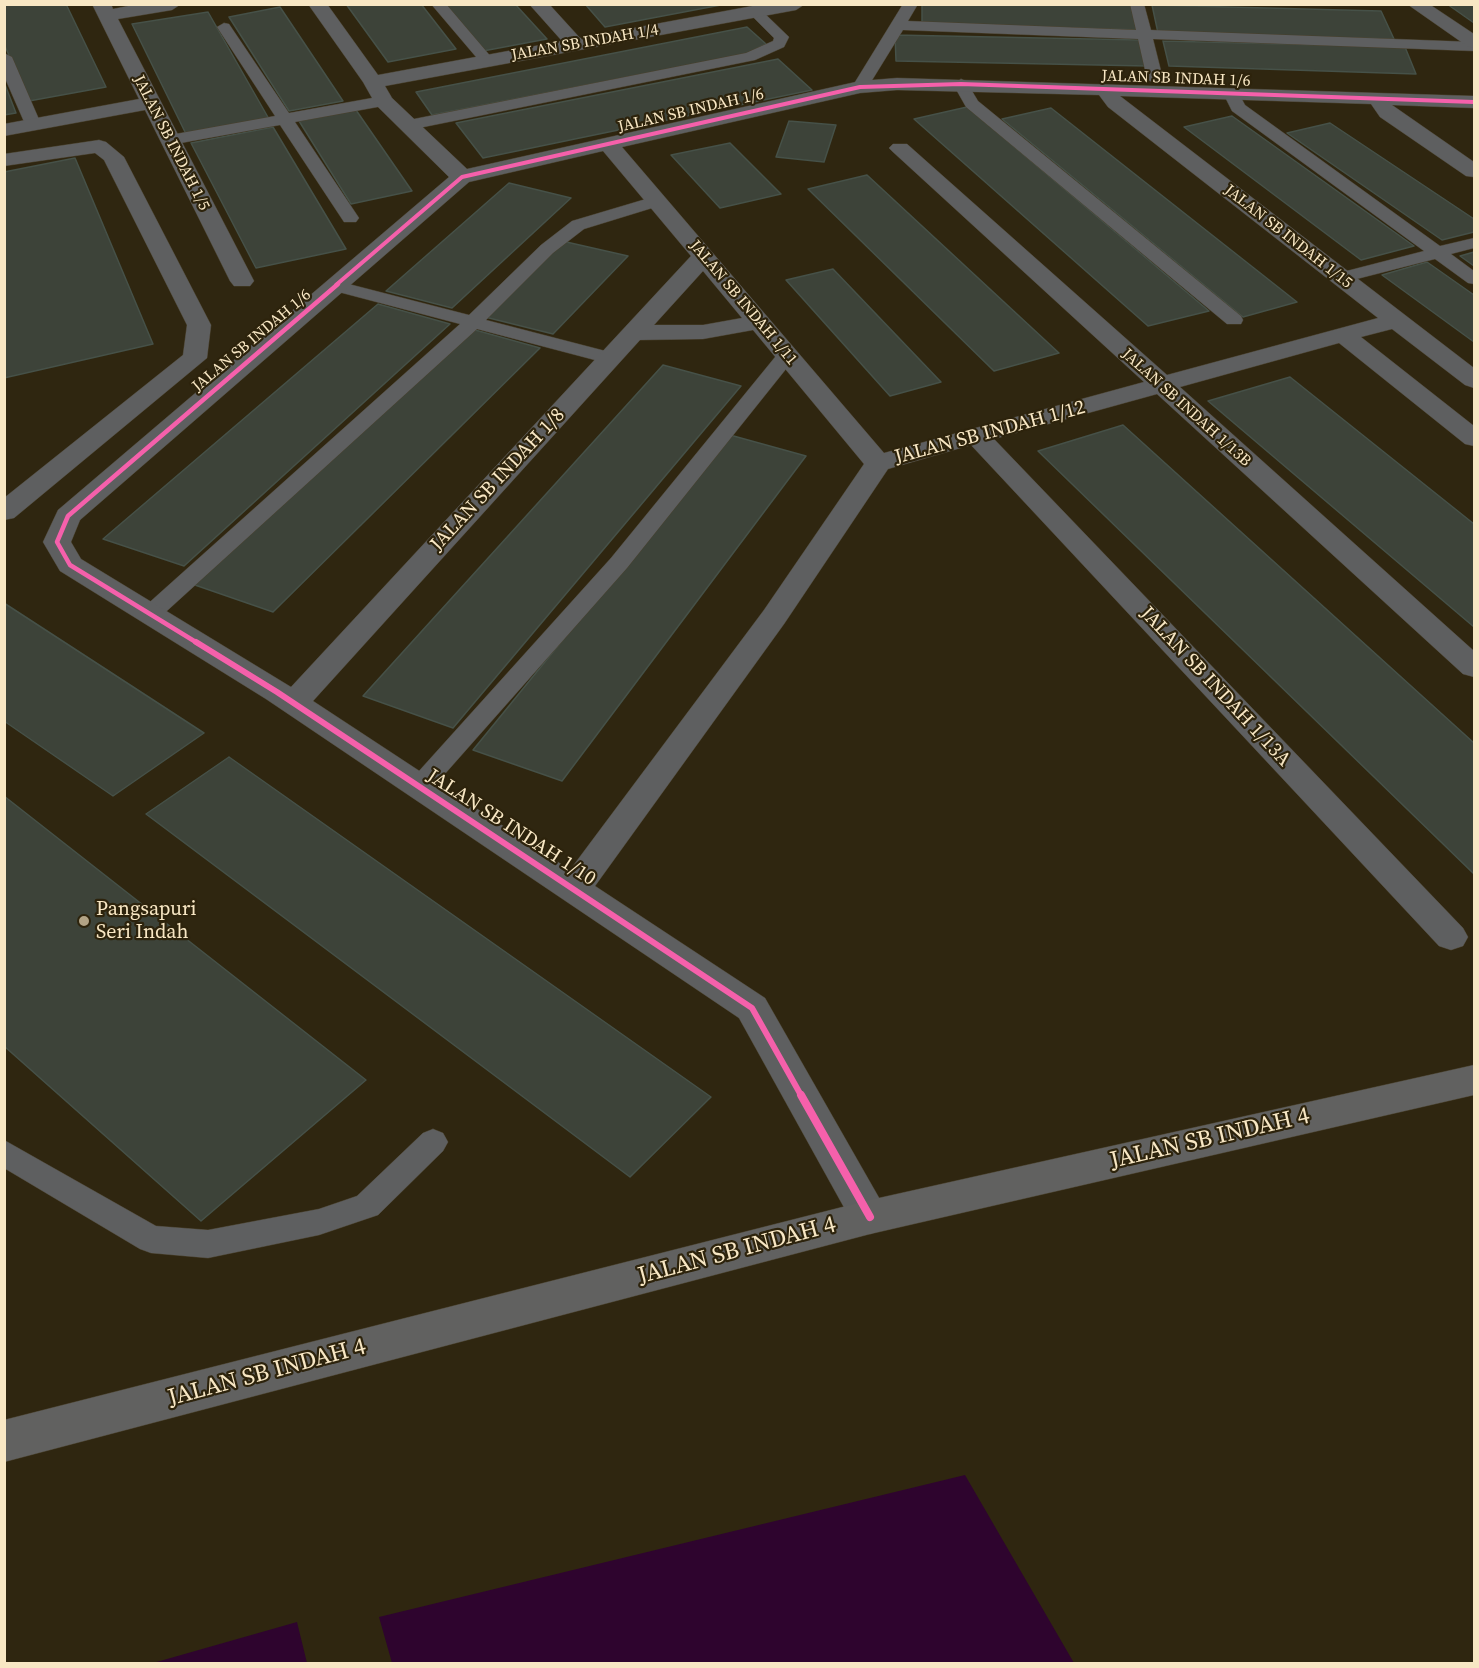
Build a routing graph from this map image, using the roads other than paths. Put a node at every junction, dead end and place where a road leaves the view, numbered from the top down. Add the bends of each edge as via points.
1 (172, 4) edge
2 (317, 4) edge
3 (438, 4) edge
4 (538, 4) edge
5 (796, 4) edge
6 (911, 4) edge
7 (1137, 4) edge
8 (1416, 4) edge
9 (104, 10) edge
10 (755, 12) junction
11 (896, 25) junction
12 (224, 27) dead end
13 (1145, 35) junction
14 (1474, 42) edge
15 (575, 44) junction
16 (1474, 47) edge
17 (4, 57) edge
18 (487, 61) junction
19 (1155, 79) dead end
20 (374, 82) junction
21 (961, 84) junction
22 (860, 87) junction
23 (1105, 89) junction
24 (1232, 95) junction
25 (1377, 99) junction
26 (382, 101) junction
27 (1474, 102) edge
28 (151, 103) junction
29 (284, 119) junction
30 (33, 124) junction
31 (409, 125) junction
32 (4, 130) edge
33 (170, 140) junction
34 (608, 144) junction
35 (900, 148) dead end
36 (4, 160) edge
37 (1474, 171) edge
38 (462, 177) junction
39 (656, 201) junction
40 (350, 218) dead end
41 (1474, 243) edge
42 (1437, 253) junction
43 (704, 256) junction
44 (1341, 278) junction
45 (1474, 279) edge
46 (242, 281) dead end
47 (337, 286) junction
48 (1234, 320) dead end
49 (1396, 320) junction
50 (473, 322) junction
51 (759, 322) junction
52 (633, 333) junction
53 (1342, 334) junction
54 (787, 355) junction
55 (610, 358) junction
56 (1474, 380) edge
57 (1161, 386) junction
58 (978, 437) junction
59 (1474, 438) edge
60 (878, 463) junction
61 (4, 512) edge
62 (57, 542) joint
63 (150, 614) junction
64 (1474, 667) edge
65 (293, 704) junction
66 (419, 787) junction
67 (575, 888) junction
68 (1451, 937) dead end
69 (1474, 1080) edge
70 (433, 1142) dead end
71 (4, 1152) edge
72 (870, 1217) junction
73 (4, 1441) edge

1 - 9 street
2 - 20 street
3 - 18 lane
4 - 15 street
5 - 10 street, JALAN SB INDAH 1/4
6 - 11 lane
7 - 13 lane
8 - 14 street
9 - 28 street, JALAN SB INDAH 1/5
10 - 15 street, JALAN SB INDAH 1/4
10 - 31 lane via 782,36 779,44 750,57
11 - 13 lane
11 - 22 lane
12 - 29 lane
13 - 16 lane
13 - 19 lane
15 - 18 street, JALAN SB INDAH 1/4
17 - 30 lane
18 - 20 street, JALAN SB INDAH 1/4
20 - 26 street
21 - 22 street, JALAN SB INDAH 1/6
21 - 23 street, JALAN SB INDAH 1/6
21 - 48 lane via 972,104
22 - 34 street, JALAN SB INDAH 1/6
23 - 24 street, JALAN SB INDAH 1/6
23 - 44 street, JALAN SB INDAH 1/15 via 1115,103
24 - 25 street, JALAN SB INDAH 1/6
24 - 42 lane via 1238,108
25 - 27 street, JALAN SB INDAH 1/6
25 - 37 street via 1387,113
26 - 29 lane
26 - 31 street
28 - 30 street
28 - 33 street, JALAN SB INDAH 1/5
29 - 33 lane
29 - 40 lane
30 - 32 street
31 - 38 street
33 - 46 street, JALAN SB INDAH 1/5
34 - 38 street, JALAN SB INDAH 1/6
34 - 39 street, JALAN SB INDAH 1/11
35 - 57 street, JALAN SB INDAH 1/13B
36 - 61 street via 99,146 112,157 199,325 195,358
38 - 47 street, JALAN SB INDAH 1/6
39 - 43 street, JALAN SB INDAH 1/11
39 - 50 lane via 578,225 547,249
41 - 42 lane
42 - 44 lane
42 - 45 lane
43 - 51 street, JALAN SB INDAH 1/11
43 - 52 street, JALAN SB INDAH 1/8
44 - 49 street, JALAN SB INDAH 1/15
47 - 50 lane
47 - 62 street, JALAN SB INDAH 1/6 via 68,516
49 - 53 street, JALAN SB INDAH 1/12
49 - 56 street, JALAN SB INDAH 1/15
50 - 55 lane
50 - 63 lane
51 - 52 street via 703,332
51 - 54 street, JALAN SB INDAH 1/11
52 - 55 street, JALAN SB INDAH 1/8
53 - 57 street, JALAN SB INDAH 1/12
53 - 59 street
54 - 60 street, JALAN SB INDAH 1/11
54 - 66 lane via 619,563
55 - 65 street, JALAN SB INDAH 1/8
57 - 58 street, JALAN SB INDAH 1/12
57 - 64 street, JALAN SB INDAH 1/13B
58 - 60 street, JALAN SB INDAH 1/12
58 - 68 street, JALAN SB INDAH 1/13A
60 - 67 street, JALAN SB INDAH 1/12 via 774,617
62 - 63 street, JALAN SB INDAH 1/10 via 70,565
63 - 65 street, JALAN SB INDAH 1/10
65 - 66 street, JALAN SB INDAH 1/10
66 - 67 street, JALAN SB INDAH 1/10
67 - 72 street, JALAN SB INDAH 1/10 via 752,1008
69 - 72 street, JALAN SB INDAH 4
70 - 71 lane via 367,1206 319,1222 208,1244 151,1239
72 - 73 street, JALAN SB INDAH 4

